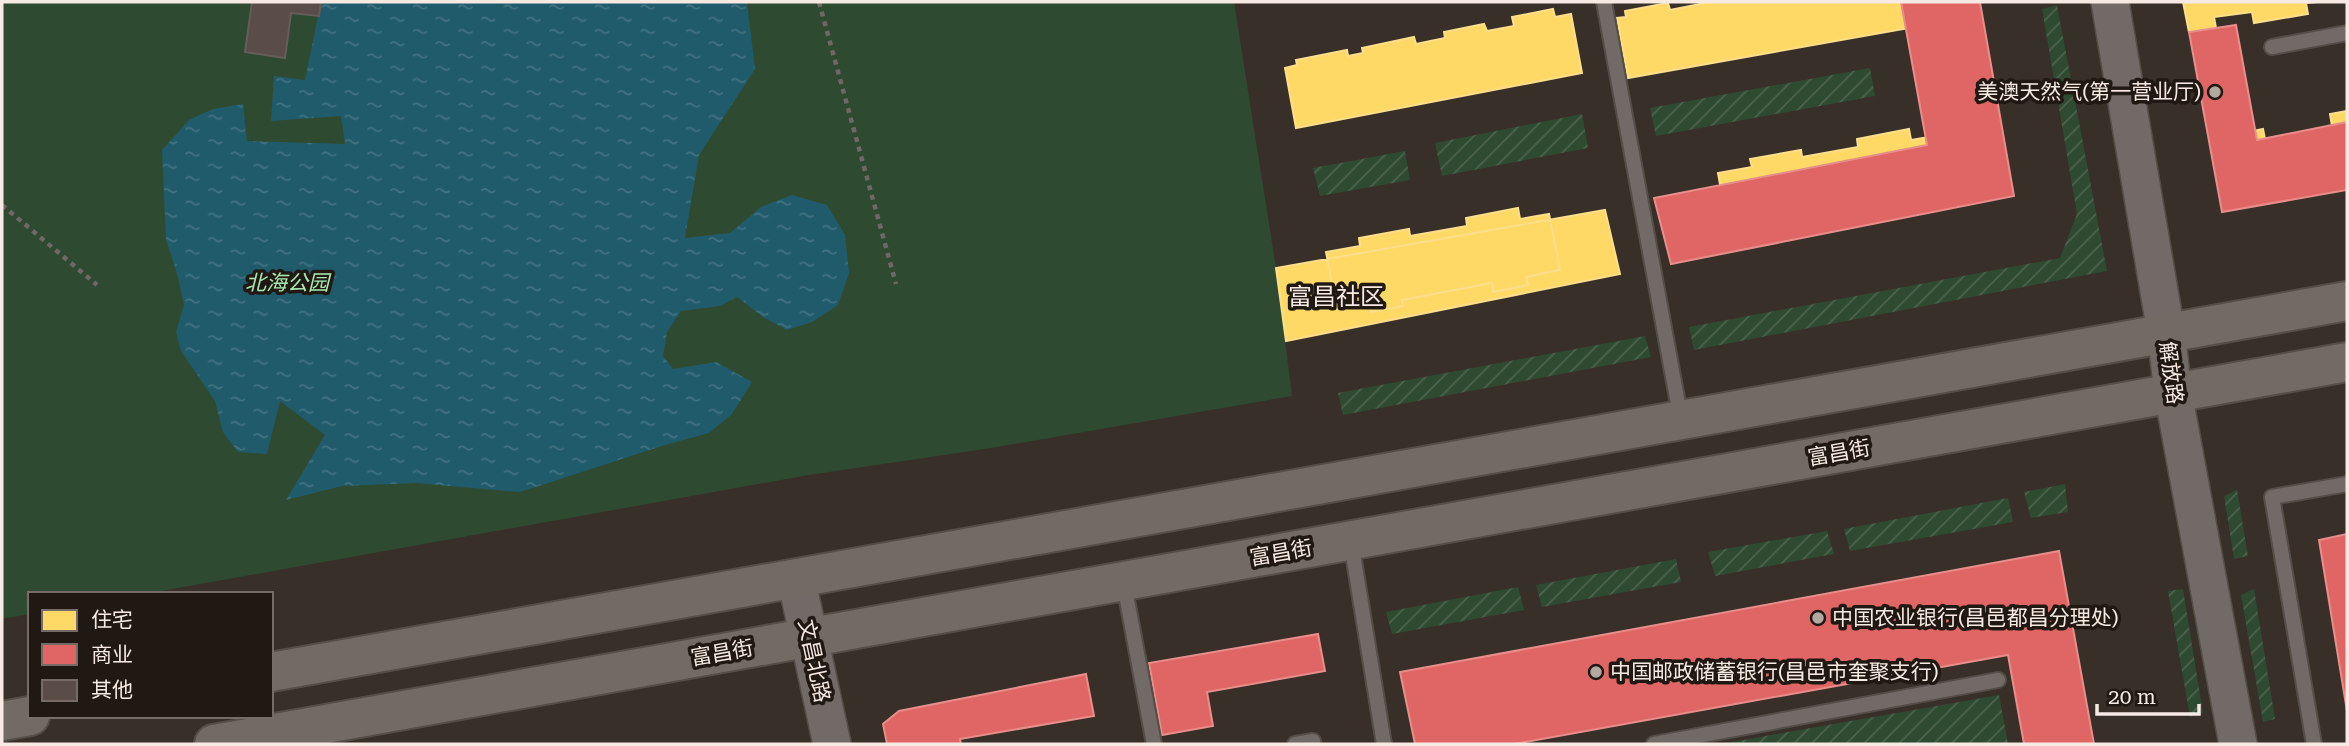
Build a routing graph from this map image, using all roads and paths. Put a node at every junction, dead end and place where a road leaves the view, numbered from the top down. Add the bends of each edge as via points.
1 (819, 2) edge
2 (1604, 2) edge
3 (2110, 2) edge
4 (2347, 33) edge
5 (2272, 47) dead end
6 (2, 205) edge
7 (896, 284) dead end
8 (97, 285) dead end
9 (2347, 301) edge
10 (2166, 332) junction
11 (2347, 362) edge
12 (2173, 393) junction
13 (1681, 420) junction
14 (2347, 484) edge
15 (1351, 540) junction
16 (796, 578) junction
17 (1123, 581) junction
18 (809, 638) junction
19 (273, 673) edge
20 (1998, 680) dead end
21 (28, 716) edge
22 (2, 721) edge
23 (1313, 741) dead end
24 (214, 744) edge
25 (832, 744) edge
26 (1154, 744) edge
27 (1295, 744) edge
28 (1384, 744) edge
29 (1654, 744) edge
30 (2238, 744) edge
31 (2314, 744) edge

1 - 7 path
2 - 13 lane
3 - 10 street, 解放路
4 - 5 lane
6 - 8 path
9 - 10 main road
10 - 12 street, 解放路
10 - 13 main road
11 - 12 main road, 富昌街
12 - 15 main road, 富昌街
12 - 30 street, 解放路
13 - 16 main road
14 - 31 lane via 2272,497
15 - 17 main road, 富昌街
15 - 28 lane
16 - 18 street, 文昌北路
16 - 19 main road
17 - 18 main road, 富昌街
17 - 26 lane
18 - 24 main road, 富昌街
18 - 25 street, 文昌北路
20 - 29 lane
21 - 22 main road
23 - 27 lane

